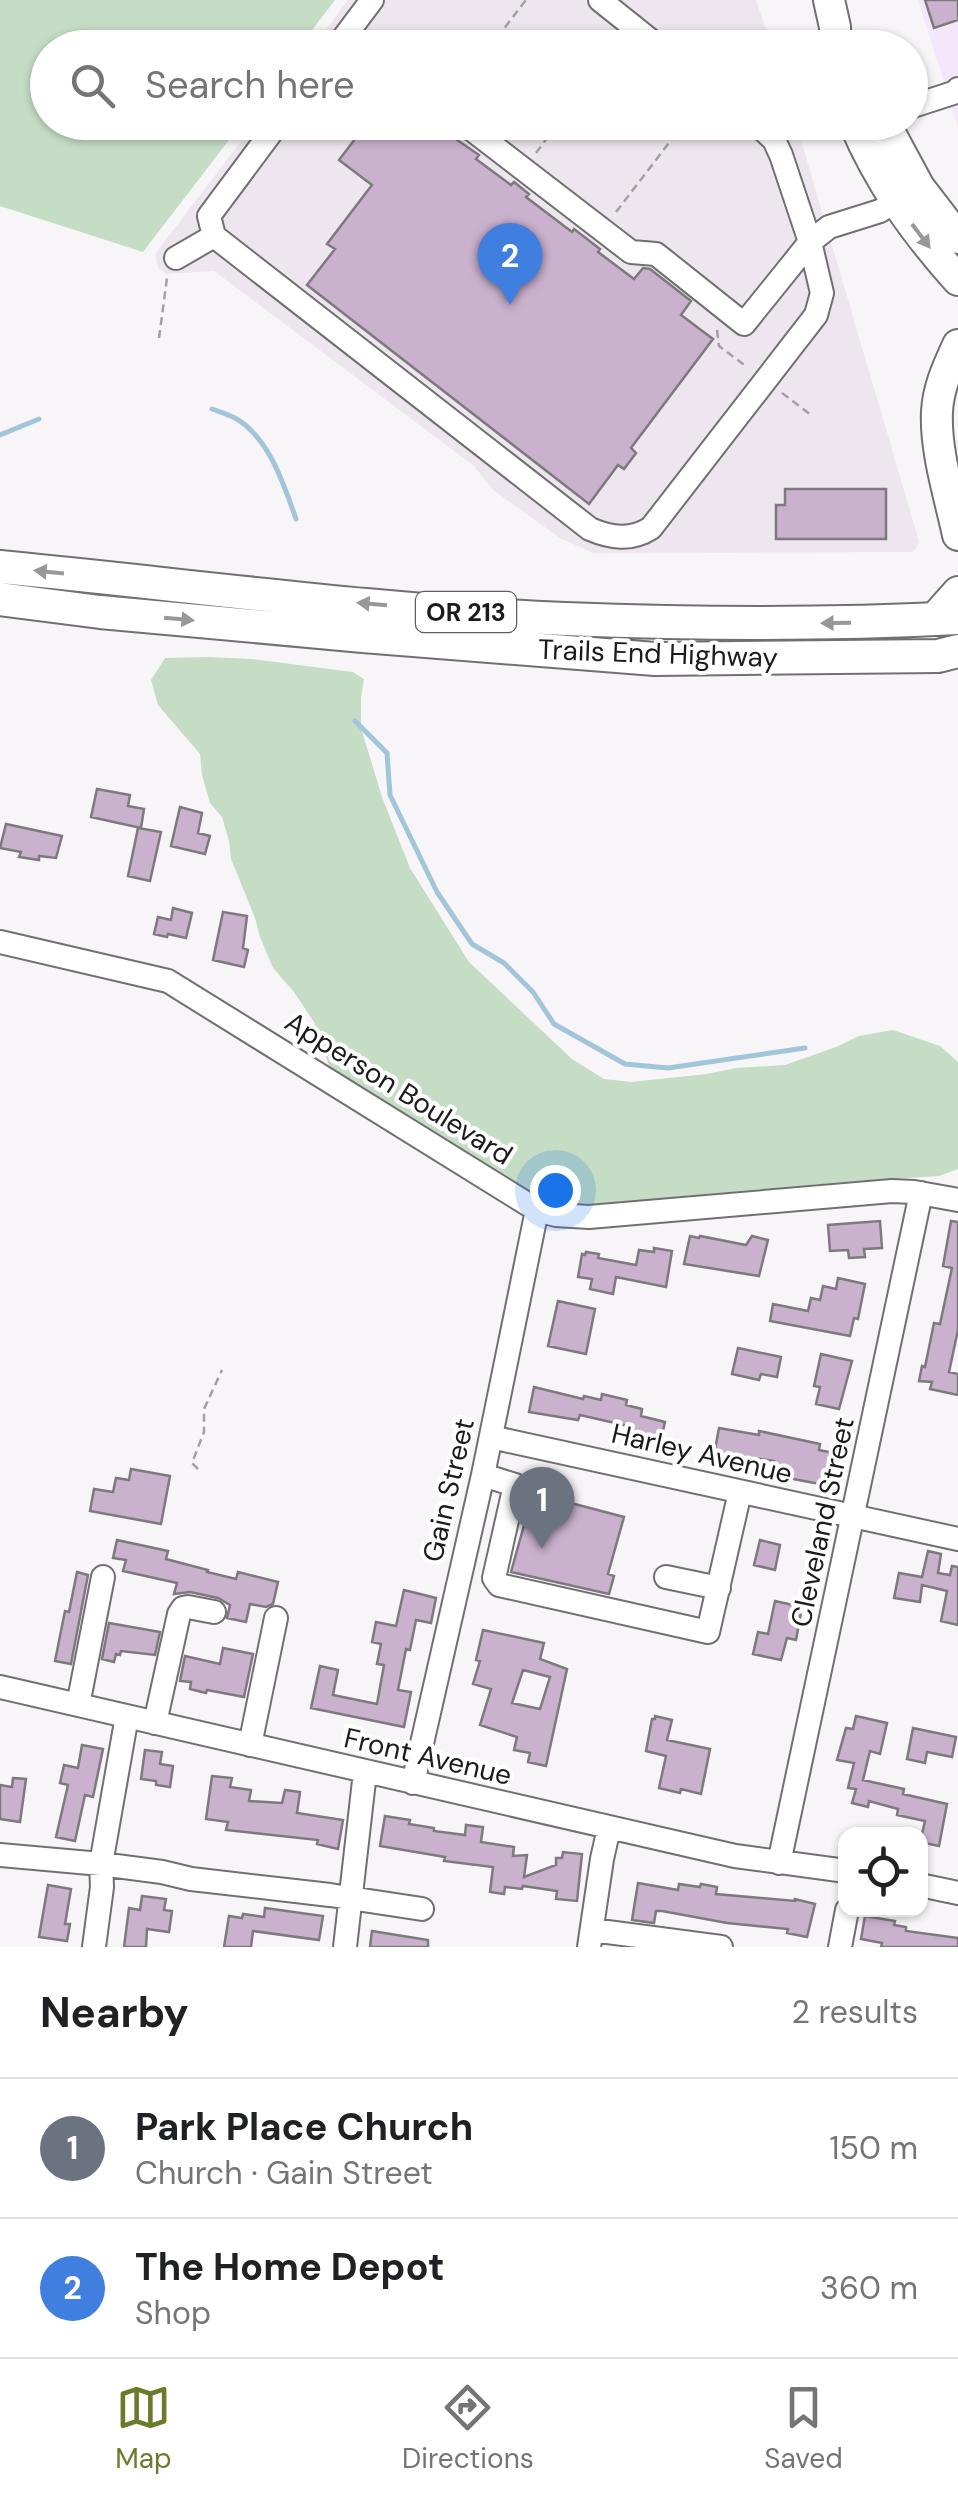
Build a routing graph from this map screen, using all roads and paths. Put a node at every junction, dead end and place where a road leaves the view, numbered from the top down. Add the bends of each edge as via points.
1 (372, 0) edge
2 (526, 0) edge
3 (600, 0) edge
4 (356, 30) edge
5 (503, 30) edge
6 (638, 30) edge
7 (958, 89) edge
8 (928, 101) edge
9 (265, 140) edge
10 (485, 140) edge
11 (546, 140) edge
12 (671, 140) edge
13 (774, 140) edge
14 (867, 140) edge
15 (879, 140) edge
16 (523, 170) junction
17 (896, 201) junction
18 (602, 230) junction
19 (214, 236) junction
20 (958, 238) edge
21 (810, 242) junction
22 (176, 258) joint
23 (958, 280) edge
24 (159, 338) dead end
25 (958, 346) edge
26 (958, 535) edge
27 (0, 567) edge
28 (958, 592) edge
29 (0, 599) edge
30 (946, 619) edge
31 (951, 657) edge
32 (0, 942) edge
33 (921, 1193) junction
34 (958, 1200) edge
35 (538, 1210) junction
36 (222, 1370) dead end
37 (491, 1437) junction
38 (198, 1469) dead end
39 (483, 1474) junction
40 (740, 1492) junction
41 (854, 1518) junction
42 (958, 1540) edge
43 (460, 1576) junction
44 (103, 1577) dead end
45 (666, 1577) dead end
46 (499, 1585) junction
47 (718, 1588) junction
48 (214, 1612) dead end
49 (276, 1618) dead end
50 (0, 1687) edge
51 (78, 1705) junction
52 (128, 1716) junction
53 (155, 1723) junction
54 (250, 1745) junction
55 (366, 1772) junction
56 (413, 1783) junction
57 (609, 1828) junction
58 (0, 1854) edge
59 (780, 1863) junction
60 (102, 1864) junction
61 (838, 1869) edge
62 (928, 1887) edge
63 (958, 1893) edge
64 (351, 1900) junction
65 (422, 1909) dead end
66 (846, 1917) edge
67 (591, 1939) edge
68 (94, 1947) edge
69 (345, 1947) edge
70 (720, 1947) edge
71 (840, 1947) edge

1 - 4 street
2 - 5 path
3 - 6 street
7 - 8 street
9 - 19 street via 208,216
10 - 16 street
11 - 16 path
12 - 18 path
13 - 21 street
14 - 17 main road via 870,161
15 - 20 main road
16 - 18 street
17 - 21 street via 828,227
17 -> 23 main road
18 - 21 street via 632,252 656,254 744,324
19 - 21 street via 590,529 609,537 651,528 816,315 822,293
19 - 22 street
22 - 24 path via 168,271
25 - 26 main road via 937,411
30 -> 27 highway, Trails End Highway / OR 213 via 564,619
28 - 30 main road
29 -> 31 highway, Trails End Highway / OR 213 via 655,659
32 - 35 street, Apperson Boulevard via 168,981
33 - 34 street, Apperson Boulevard
33 - 35 street, Apperson Boulevard via 589,1217
33 - 41 street, Cleveland Street
35 - 37 street, Gain Street
36 - 38 path via 204,1409 192,1463
37 - 39 street, Gain Street
37 - 40 street, Harley Avenue
39 - 43 street, Gain Street
39 - 46 street via 515,1486 494,1578
40 - 41 street, Harley Avenue
40 - 47 street
41 - 42 street, Harley Avenue
41 - 59 street, Cleveland Street
43 - 46 street
43 - 56 street, Gain Street
44 - 51 street
45 - 47 street
46 - 47 street via 708,1632
48 - 53 street via 188,1607 179,1614
49 - 54 street
50 - 51 street, Front Avenue
51 - 52 street, Front Avenue
52 - 53 street, Front Avenue
52 - 60 street
53 - 54 street, Front Avenue
54 - 55 street, Front Avenue
55 - 56 street, Front Avenue
55 - 64 street
56 - 57 street, Front Avenue
57 - 59 street, Front Avenue
57 - 67 street
58 - 60 street
59 - 61 street, Front Avenue
60 - 64 street
60 - 68 street
62 - 63 street
64 - 65 street
64 - 69 street
66 - 71 street
67 - 70 street

